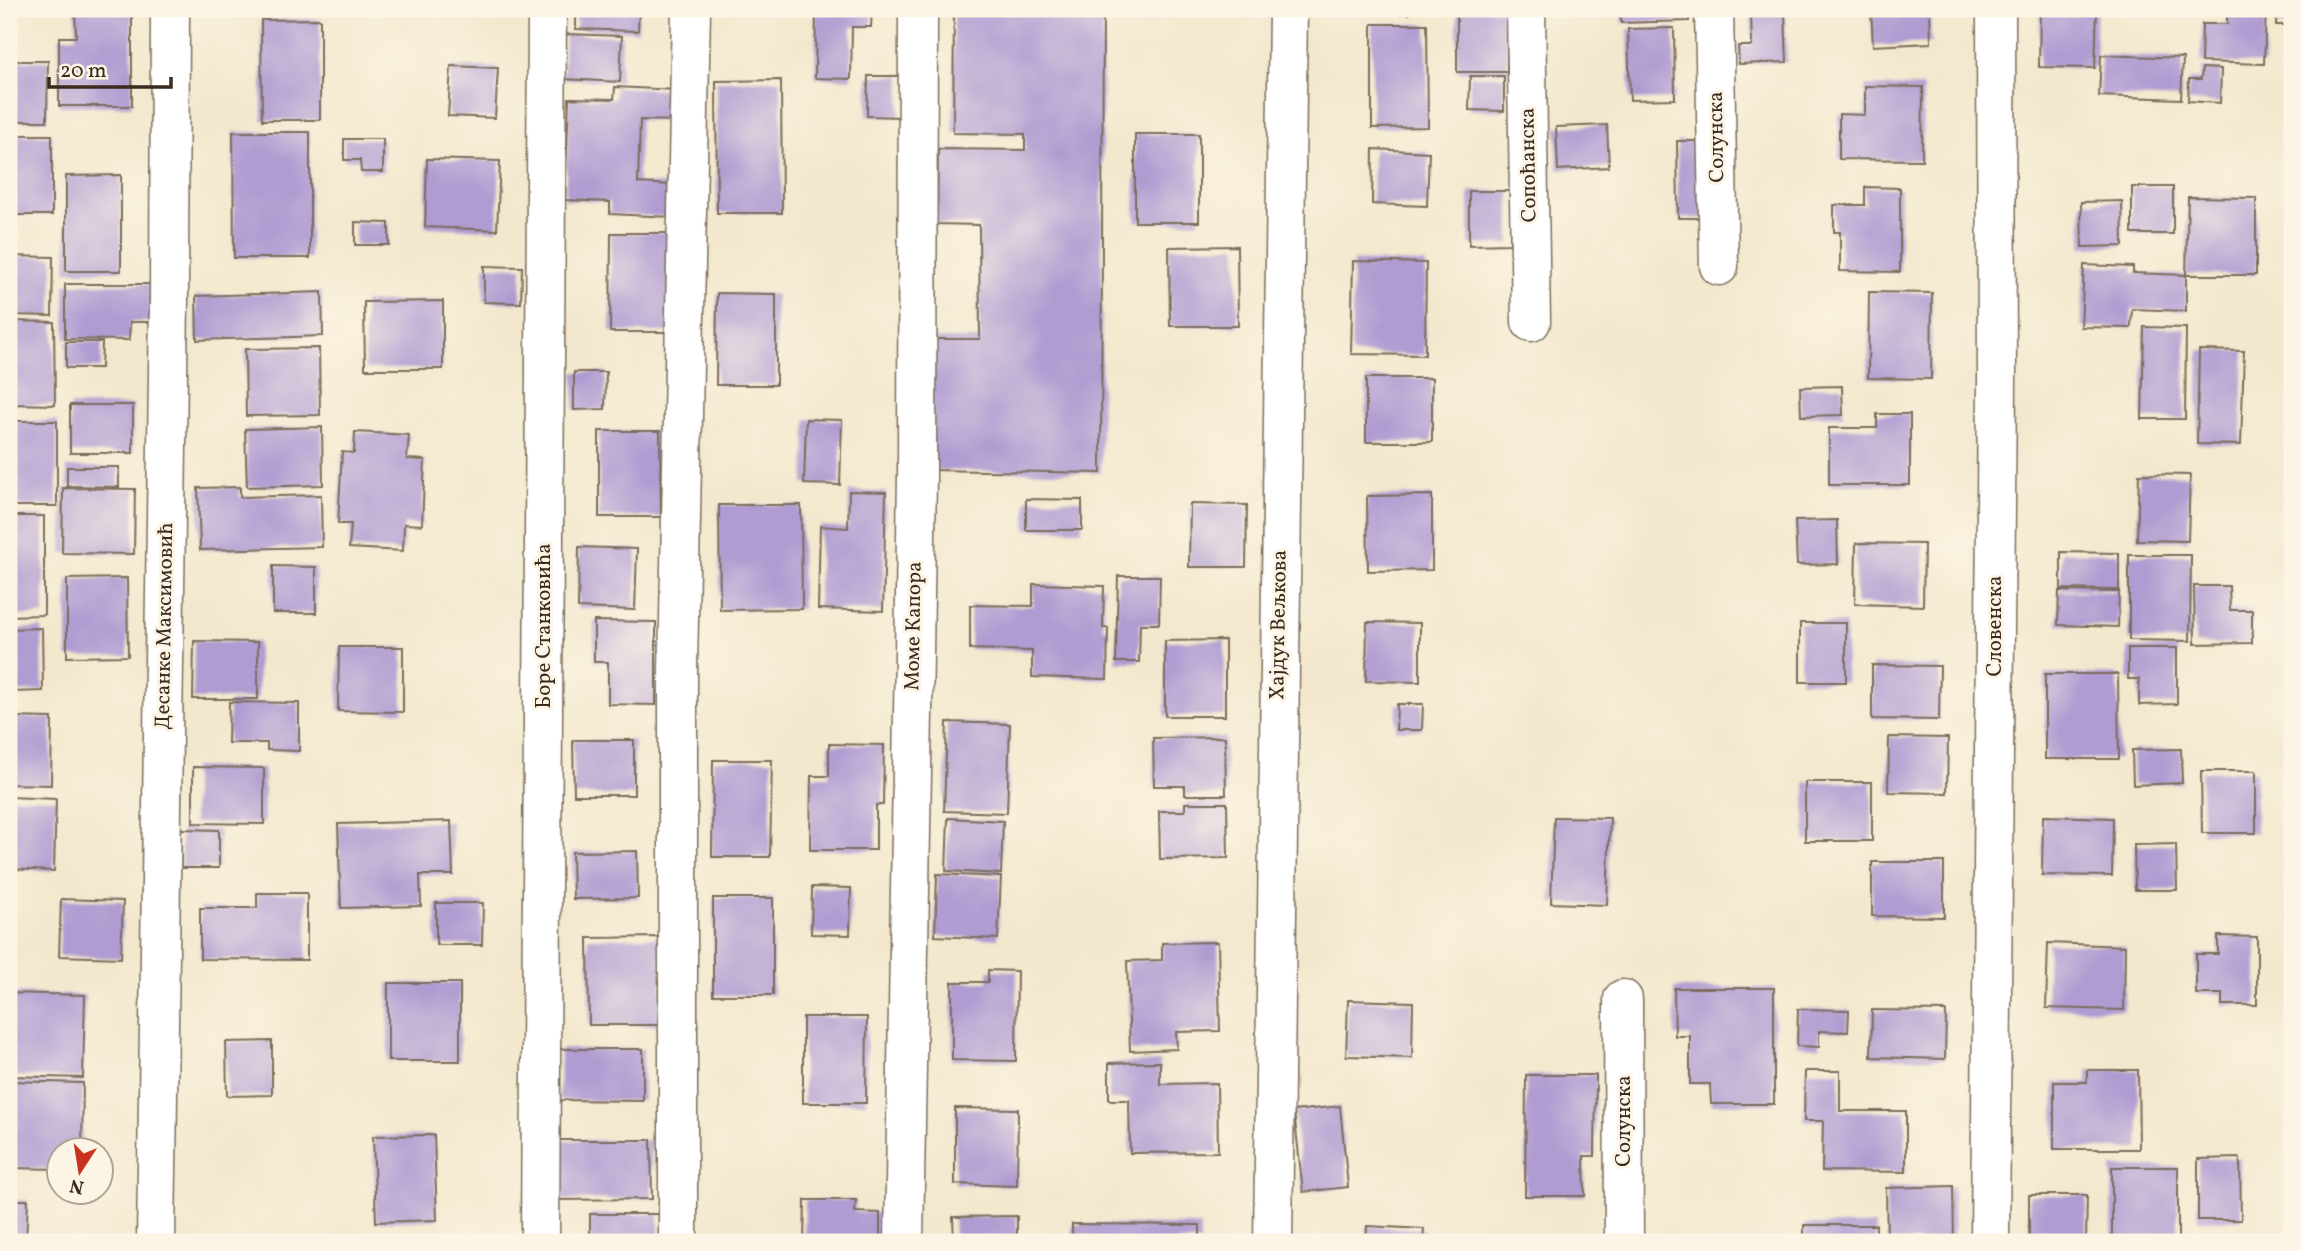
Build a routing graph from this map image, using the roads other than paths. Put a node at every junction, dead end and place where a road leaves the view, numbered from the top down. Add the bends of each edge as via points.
1 (170, 9) edge
2 (547, 9) edge
3 (691, 9) edge
4 (918, 9) edge
5 (1287, 9) edge
6 (1527, 9) edge
7 (1714, 9) edge
8 (1996, 9) edge
9 (1719, 266) dead end
10 (1531, 322) dead end
11 (1623, 999) dead end
12 (156, 1242) edge
13 (540, 1242) edge
14 (678, 1242) edge
15 (904, 1242) edge
16 (1273, 1242) edge
17 (1625, 1242) edge
18 (1990, 1242) edge

1 - 12 street, Десанке Максимовић
2 - 13 street, Боре Станковића
3 - 14 street via 678,669
4 - 15 street, Моме Капора
5 - 16 street, Хајдук Вељкова
6 - 10 street, Сопоћанска
7 - 9 street, Солунска
8 - 18 street, Словенска
11 - 17 street, Солунска

